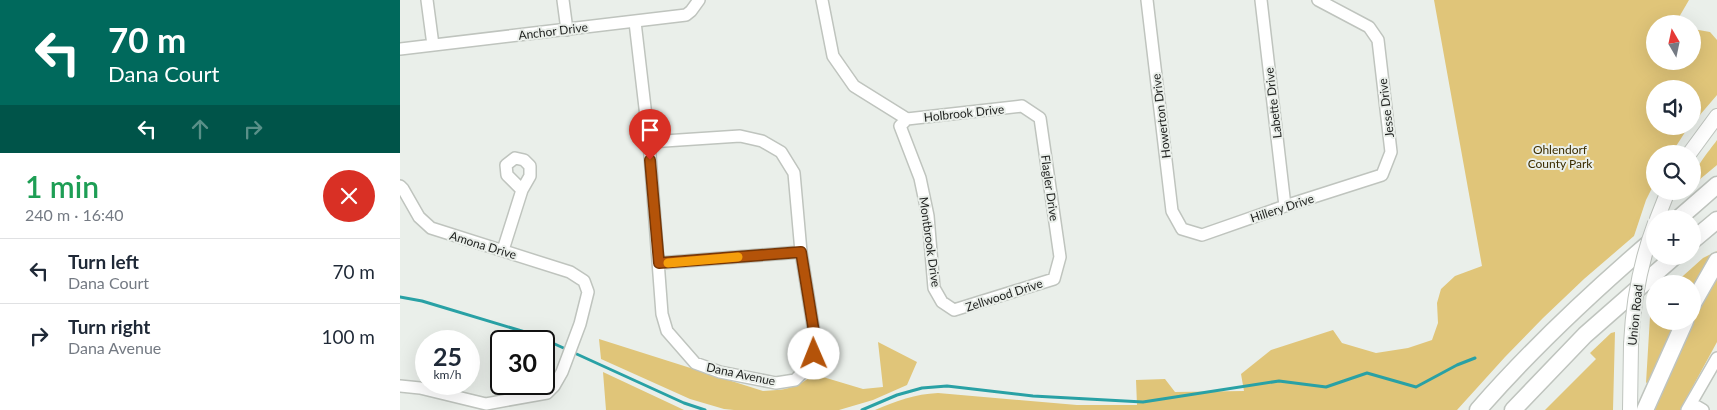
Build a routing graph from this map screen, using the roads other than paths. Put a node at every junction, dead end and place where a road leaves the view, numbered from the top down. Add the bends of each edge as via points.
1 (427, 0) edge
2 (563, 0) edge
3 (699, 0) edge
4 (822, 0) edge
5 (1147, 0) edge
6 (1261, 0) edge
7 (1318, 0) edge
8 (635, 22) junction
9 (567, 30) junction
10 (433, 45) junction
11 (400, 49) edge
12 (1022, 106) joint
13 (1717, 116) edge
14 (907, 119) junction
15 (649, 142) junction
16 (1696, 145) edge
17 (1382, 175) joint
18 (1717, 185) edge
19 (400, 186) edge
20 (522, 190) dead end
21 (1285, 206) junction
22 (1688, 210) edge
23 (1717, 220) edge
24 (1182, 229) joint
25 (1701, 233) edge
26 (1646, 246) edge
27 (1646, 248) edge
28 (502, 250) junction
29 (801, 252) junction
30 (1717, 261) edge
31 (659, 263) junction
32 (1665, 265) edge
33 (1054, 279) joint
34 (1701, 289) edge
35 (954, 310) joint
36 (1681, 330) edge
37 (1717, 358) edge
38 (400, 386) edge
39 (1689, 407) edge
40 (1478, 410) edge
41 (1513, 410) edge
42 (1630, 410) edge
43 (1645, 410) edge
44 (1703, 410) edge

1 - 10 street
2 - 9 street
3 - 8 street, Anchor Drive via 686,15
4 - 14 street via 833,56 854,86
5 - 24 street, Howerton Drive via 1172,211
6 - 21 street, Labette Drive
7 - 17 street, Jesse Drive via 1369,27 1378,40 1391,152
8 - 9 street, Anchor Drive
8 - 15 street, Dana Avenue
9 - 10 street, Anchor Drive
10 - 11 street, Anchor Drive
12 - 14 street, Holbrook Drive
12 - 33 street, Flagler Drive via 1040,118 1060,257
13 - 16 main road
14 - 35 street, Montbrook Drive via 900,126 920,178 928,216 934,288 942,302
15 - 29 street via 740,136 762,141 781,152 794,173
15 - 31 street, Dana Avenue
17 - 21 street, Hillery Drive
18 - 22 highway
19 - 28 street, Amona Drive via 419,217 431,228
20 - 28 street
21 - 24 street, Hillery Drive via 1202,235
23 - 25 highway
26 - 40 highway via 1535,347
27 - 42 main road, Union Road, bridge via 1638,282 1631,344
28 - 38 street, Amona Drive via 570,272 584,281 588,292 580,324 554,386 547,393 486,404
29 - 31 street
29 - 31 street, Dana Avenue via 814,332 814,354 807,368 795,380 776,383 720,372 695,363 667,331 662,314
30 - 34 highway
32 - 41 highway via 1586,335
33 - 35 street, Zellwood Drive
36 - 43 highway
37 - 39 street
39 - 44 street

